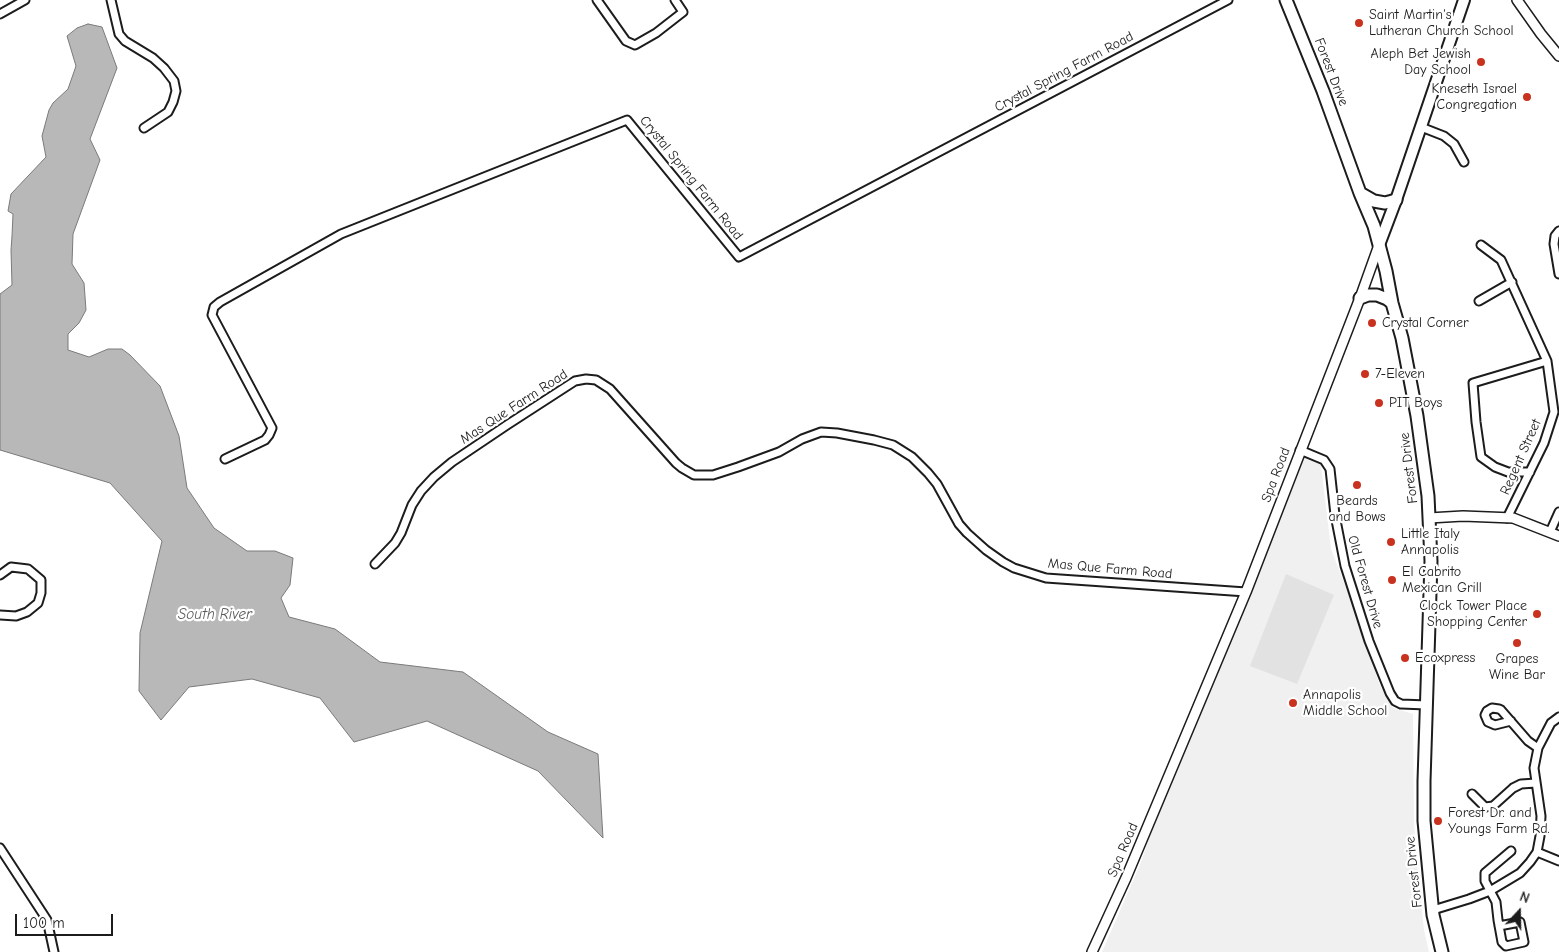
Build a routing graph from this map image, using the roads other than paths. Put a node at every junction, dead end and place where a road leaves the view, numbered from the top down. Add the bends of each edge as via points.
1 (25, 0) edge
2 (111, 0) edge
3 (597, 0) edge
4 (675, 0) edge
5 (1228, 0) edge
6 (1286, 0) edge
7 (1464, 0) edge
8 (1516, 0) edge
9 (0, 14) edge
10 (1559, 56) edge
11 (1421, 127) junction
12 (144, 128) dead end
13 (1464, 162) dead end
14 (1360, 193) junction
15 (1396, 200) junction
16 (1559, 231) edge
17 (1379, 245) junction
18 (1481, 245) dead end
19 (1559, 274) edge
20 (1512, 282) junction
21 (1360, 298) junction
22 (1480, 301) dead end
23 (1392, 303) junction
24 (1547, 361) junction
25 (1300, 450) junction
26 (225, 459) dead end
27 (1530, 472) junction
28 (1559, 512) edge
29 (1429, 518) junction
30 (1507, 518) junction
31 (1550, 532) junction
32 (1559, 536) edge
33 (375, 564) dead end
34 (0, 575) edge
35 (1246, 592) junction
36 (0, 615) edge
37 (1427, 705) junction
38 (1559, 717) edge
39 (1511, 722) dead end
40 (1538, 748) junction
41 (1536, 783) junction
42 (1472, 794) dead end
43 (0, 848) edge
44 (1511, 851) dead end
45 (1537, 852) junction
46 (1559, 861) edge
47 (1490, 891) junction
48 (1433, 910) junction
49 (1499, 926) dead end
50 (54, 952) edge
51 (1092, 952) edge
52 (1442, 952) edge

1 - 9 street
2 - 12 street via 119,34 153,58 174,81 176,91 168,112
3 - 4 street via 626,41 635,45 656,34 683,12
5 - 26 street, Crystal Spring Farm Road via 739,257 627,120 341,234 214,307 212,315 272,428 265,440
6 - 14 main road, Forest Drive
7 - 11 main road, Spa Road
8 - 10 street
11 - 13 street via 1444,136 1454,144
11 - 15 main road, Spa Road
14 - 15 main road via 1374,201
14 - 17 main road, Forest Drive
15 - 17 main road, Spa Road
16 - 19 street via 1554,244
17 - 21 street, Spa Road
17 - 23 main road, Forest Drive
18 - 20 street, Regent Street via 1501,260
20 - 22 street
20 - 24 street, Regent Street
21 - 23 main road via 1377,295
21 - 25 street, Spa Road
23 - 29 main road, Forest Drive via 1417,416
24 - 27 street, Regent Street via 1554,412
24 - 27 street via 1474,383 1481,457 1508,472
25 - 35 street, Spa Road
25 - 37 street, Old Forest Drive via 1324,460 1330,469 1346,569 1390,693 1401,704
27 - 30 street, Regent Street
28 - 31 street
29 - 30 street
29 - 37 main road, Forest Drive via 1432,569
30 - 31 street
31 - 32 street
33 - 35 street, Mas Que Farm Road via 395,543 412,505 434,477 575,381 586,379 596,380 610,389 676,463 694,475 708,476 738,467 821,432 874,440 893,445 912,456 937,484 967,533 1014,568 1046,578
34 - 36 street via 11,567 28,569 41,580 42,593 38,603 27,612 16,616
35 - 51 street, Spa Road
37 - 48 main road, Forest Drive via 1424,821
38 - 40 street via 1551,723
39 - 40 street
40 - 41 street via 1534,768
41 - 42 street via 1512,788 1493,806 1485,807
41 - 45 street via 1541,816
43 - 50 street via 47,920
44 - 47 street via 1485,873
45 - 46 street
45 - 47 street via 1520,873
47 - 48 street
47 - 49 street via 1496,902
48 - 52 main road, Forest Drive

